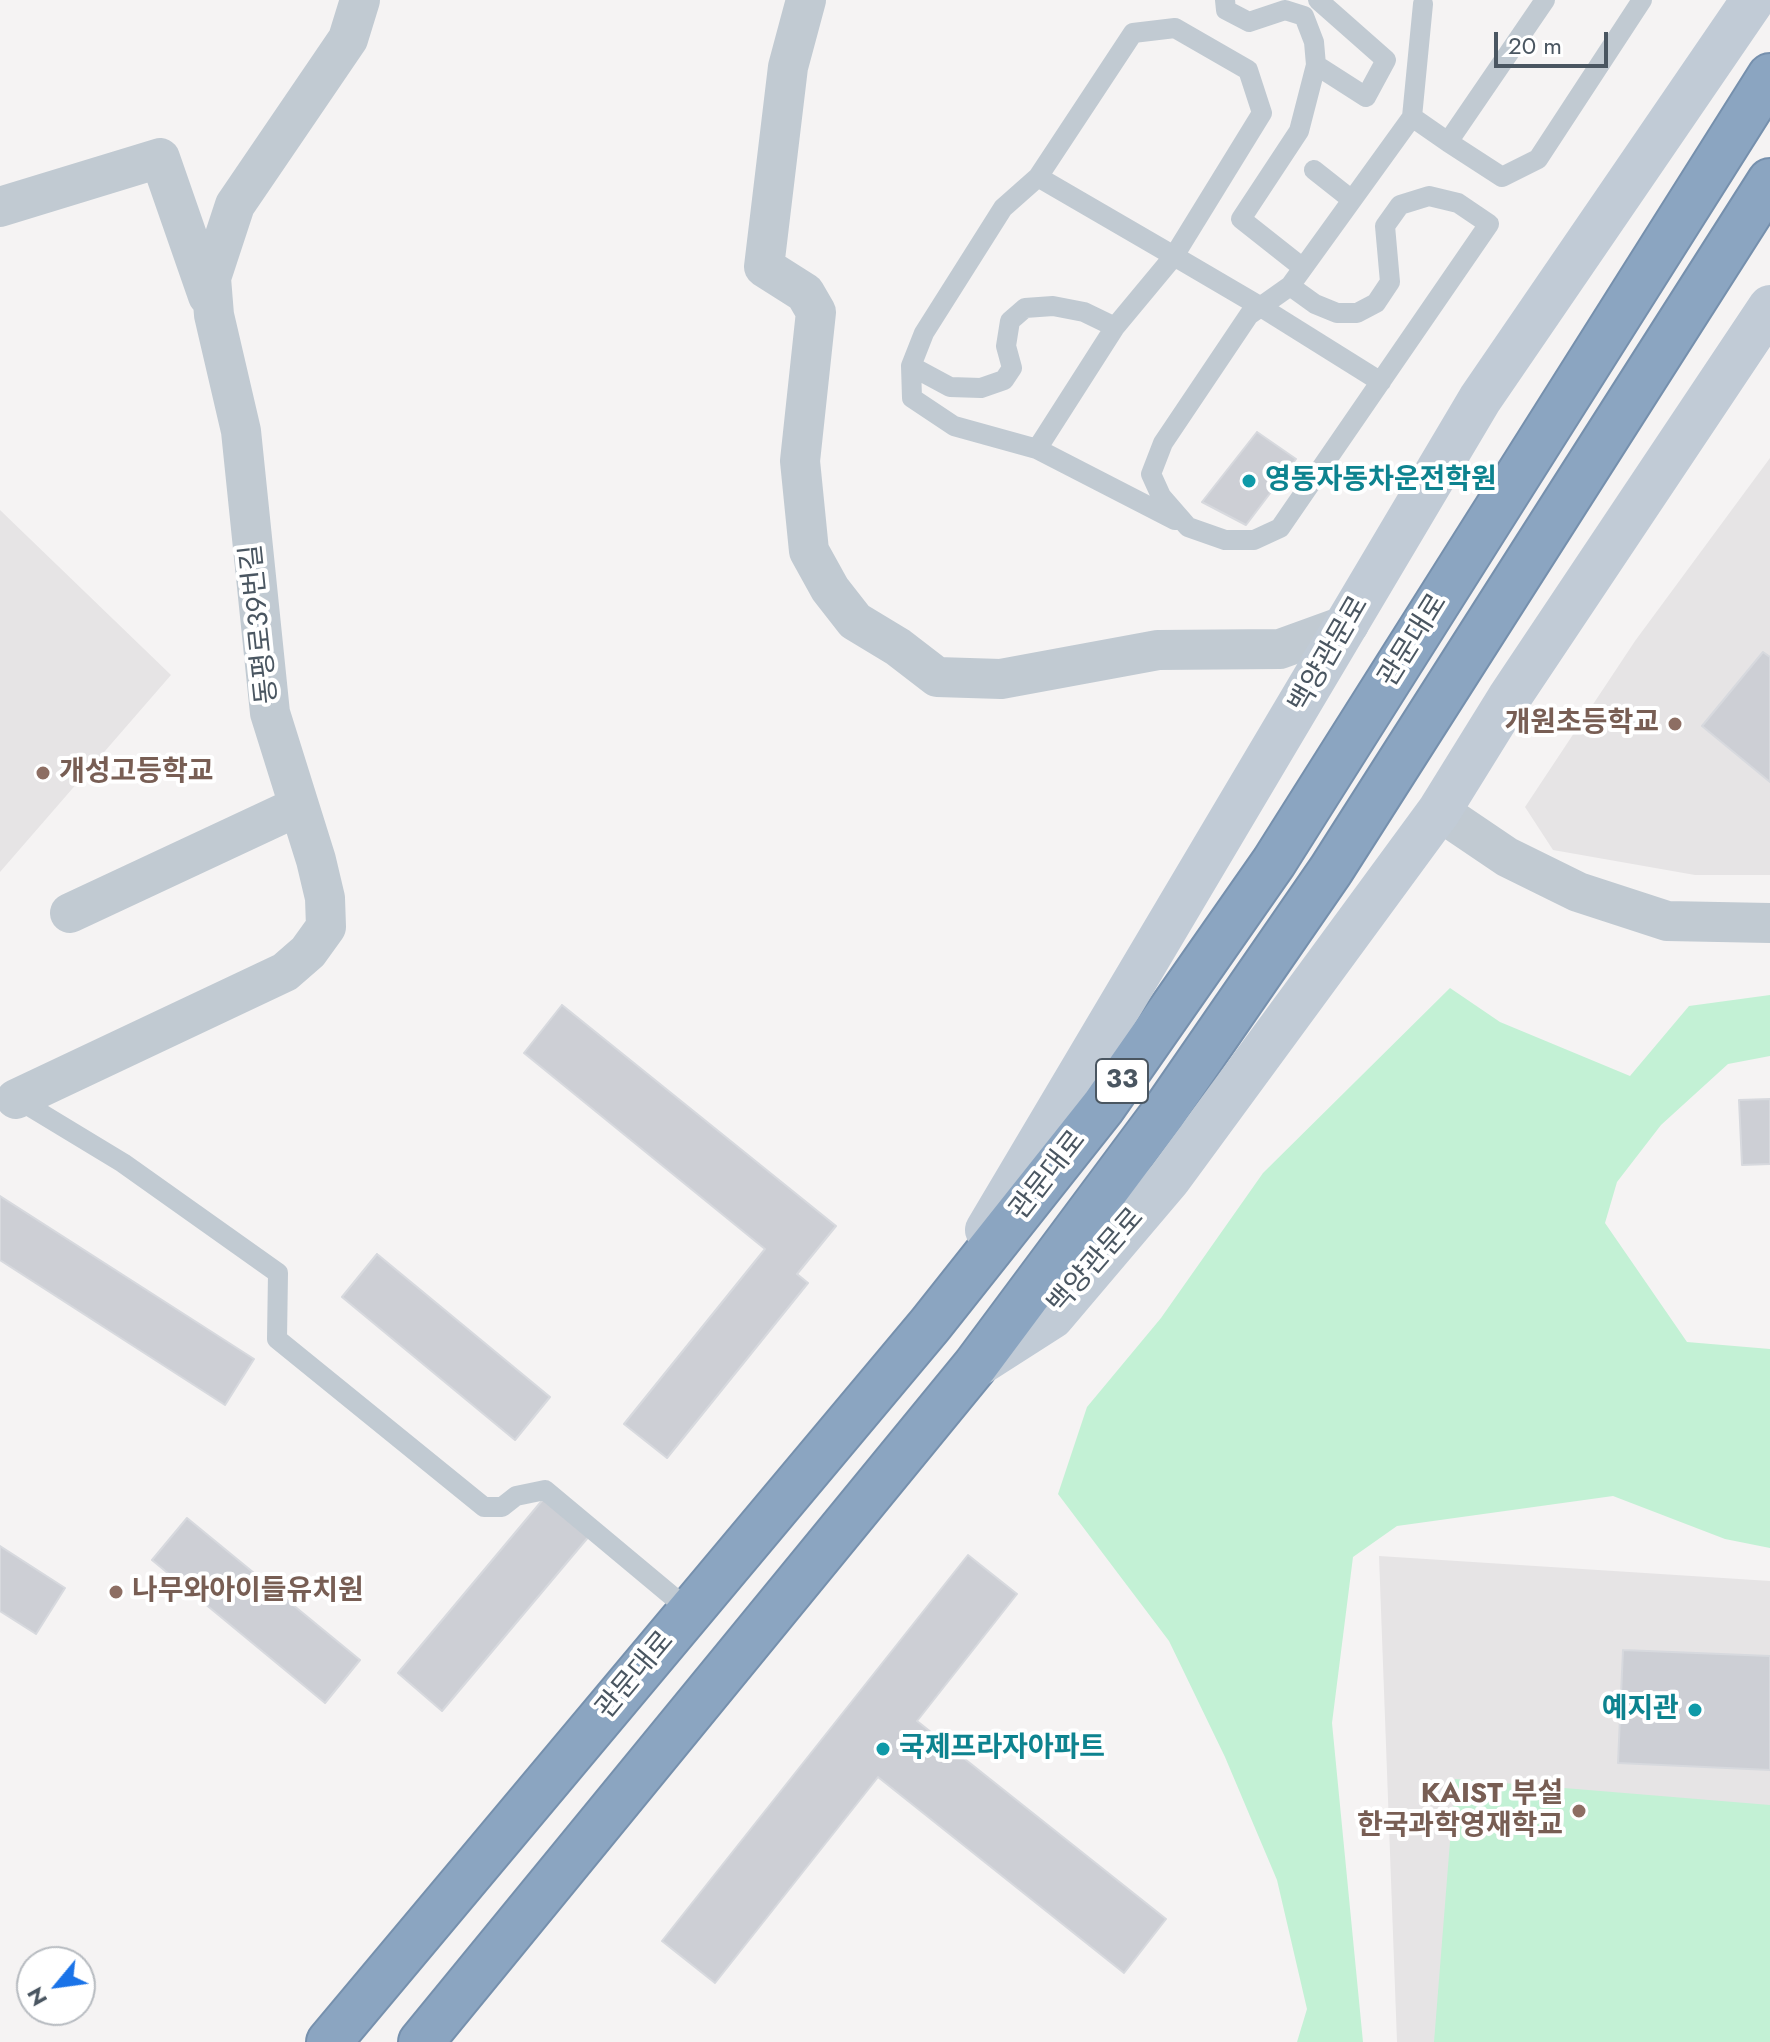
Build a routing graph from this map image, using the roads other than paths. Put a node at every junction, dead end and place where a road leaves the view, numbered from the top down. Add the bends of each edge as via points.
1 (360, 0) edge
2 (806, 0) edge
3 (1225, 0) edge
4 (1318, 0) edge
5 (1545, 0) edge
6 (1642, 0) edge
7 (1753, 0) edge
8 (1426, 1) edge
9 (1316, 65) junction
10 (1770, 76) edge
11 (1412, 117) junction
12 (1448, 142) junction
13 (1314, 170) dead end
14 (1038, 177) junction
15 (1770, 181) edge
16 (1352, 200) junction
17 (0, 207) edge
18 (1174, 256) junction
19 (1303, 268) junction
20 (1290, 286) junction
21 (1261, 307) junction
22 (1770, 307) edge
23 (214, 315) junction
24 (1115, 327) junction
25 (911, 366) junction
26 (1381, 382) junction
27 (1037, 449) junction
28 (1188, 527) junction
29 (1349, 624) junction
30 (299, 806) junction
31 (1439, 811) junction
32 (70, 913) dead end
33 (1770, 923) edge
34 (8, 1094) edge
35 (930, 1325) junction
36 (975, 1366) junction
37 (690, 1611) junction
38 (329, 2042) edge
39 (421, 2042) edge

1 - 23 street, 동평로39번길 via 348,39 235,205 211,278
2 - 29 street via 788,67 764,267 805,293 816,312 800,461 809,551 855,621 937,677 1001,679 1158,650 1280,649
3 - 9 lane via 1226,10 1249,22 1285,10 1304,16
4 - 9 lane via 1386,60 1366,97
5 - 12 lane
6 - 12 lane via 1538,159 1502,177
7 - 29 main road, 백양관문로 via 1480,399
8 - 11 lane
9 - 19 lane via 1299,131 1241,219
10 - 35 highway, 관문대로 / 33 via 1274,862 1103,1107
11 - 12 lane
11 - 16 lane
13 - 16 lane
14 - 18 lane
14 - 18 lane via 1133,33 1175,28 1213,47 1248,70 1262,113
14 - 25 lane via 1003,208 924,333
15 - 36 highway, 관문대로 / 33 via 1331,870 1164,1112
16 - 19 lane
17 - 23 street via 160,158
18 - 21 lane
18 - 24 lane
19 - 20 lane
20 - 21 lane
20 - 26 lane via 1337,313 1357,313 1376,303 1390,282 1385,226 1400,205 1429,196 1458,203 1489,224
21 - 26 lane
21 - 28 lane via 1249,315 1163,443 1151,474 1161,496
22 - 31 main road, 백양관문로
23 - 30 street, 동평로39번길 via 241,431 270,713
24 - 25 lane via 1084,312 1025,308 1010,321 1006,346 1012,368 1004,380 981,388 950,387
24 - 27 lane
25 - 27 lane via 912,398 954,426
26 - 28 lane via 1280,528 1254,540 1225,540
27 - 28 lane
29 - 35 main road, 백양관문로
30 - 32 street
30 - 34 street, 동평로39번길 via 325,898 326,927 308,952 285,972
31 - 33 street via 1507,857 1578,892 1667,921
31 - 36 main road, 백양관문로 via 1169,1179 1052,1317
34 - 37 lane via 123,1163 278,1273 277,1339 484,1507 502,1507 531,1491 545,1490
35 - 37 highway, 관문대로 / 33
36 - 39 highway, 관문대로 / 33
37 - 38 highway, 관문대로 / 33

